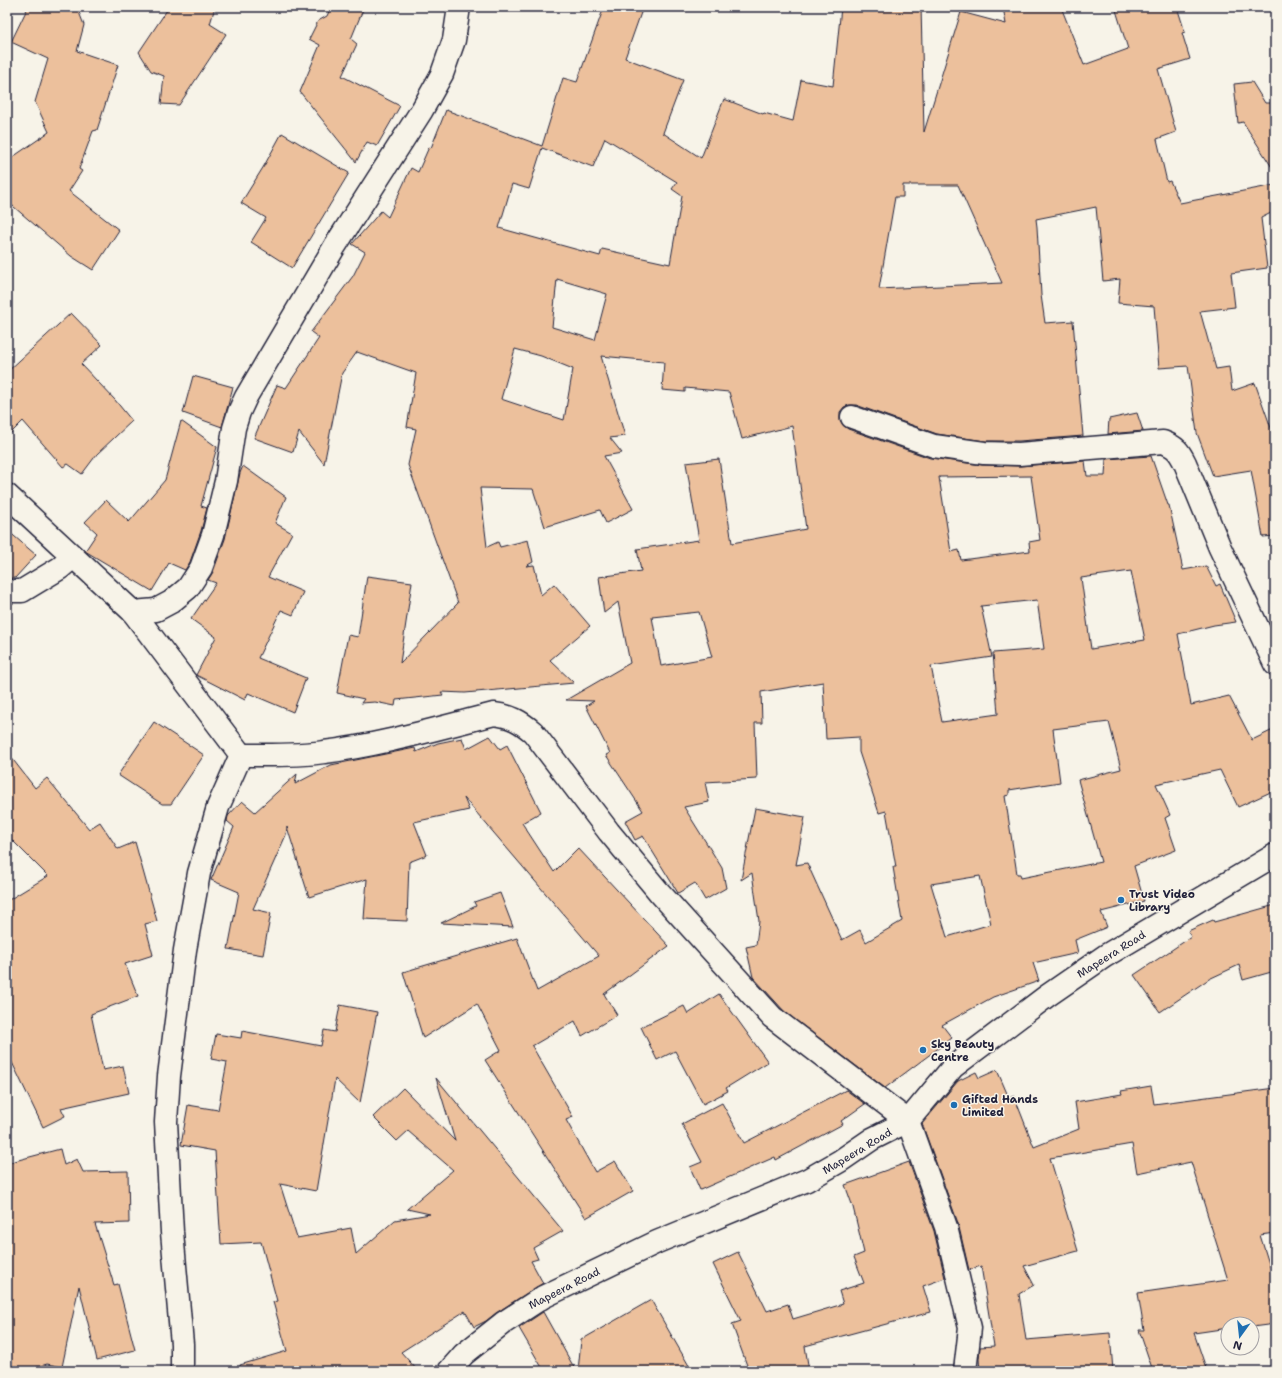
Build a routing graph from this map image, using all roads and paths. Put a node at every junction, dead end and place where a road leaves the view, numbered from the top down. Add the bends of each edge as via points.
1 (459, 7) edge
2 (852, 417) dead end
3 (7, 494) edge
4 (73, 557) junction
5 (7, 591) edge
6 (133, 612) junction
7 (1275, 664) edge
8 (241, 755) junction
9 (1275, 855) edge
10 (908, 1121) junction
11 (182, 1371) edge
12 (449, 1371) edge
13 (965, 1371) edge

1 - 6 street via 454,40 439,80 331,253 239,412 214,535 201,568 188,588 171,602 156,610
2 - 7 street via 934,446 984,453 1019,454 1163,442 1173,446 1185,463 1220,548
3 - 4 street
4 - 5 street via 22,591
4 - 6 street
6 - 8 street
8 - 10 street via 323,752 366,745 494,714 507,715 523,723 533,732 659,892 772,1017
8 - 11 street via 218,807 199,873 185,950 170,1076 166,1122
9 - 10 street, Mapeera Road via 1105,956 1047,996 954,1067
10 - 12 street, Mapeera Road via 872,1139 807,1180 657,1242 543,1297 503,1322 464,1354
10 - 13 street via 946,1227 970,1328

